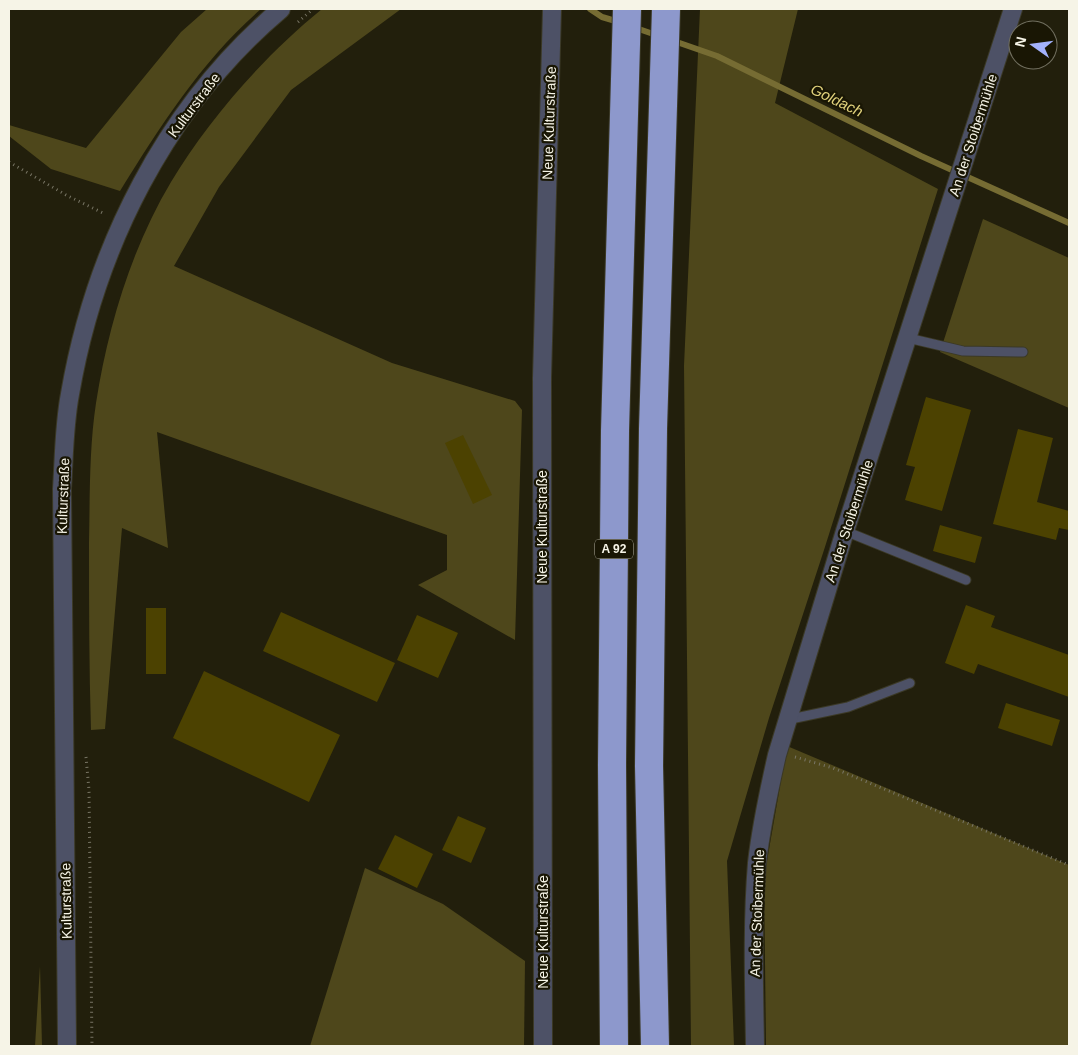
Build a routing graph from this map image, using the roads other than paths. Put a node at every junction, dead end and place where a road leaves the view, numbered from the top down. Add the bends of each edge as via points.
1 (281, 9) edge
2 (627, 9) edge
3 (1013, 9) edge
4 (552, 10) edge
5 (666, 11) edge
6 (908, 338) junction
7 (1022, 352) dead end
8 (845, 531) junction
9 (966, 580) dead end
10 (910, 682) dead end
11 (786, 720) junction
12 (67, 1046) edge
13 (543, 1046) edge
14 (614, 1046) edge
15 (655, 1046) edge
16 (755, 1046) edge

1 - 12 street, Kulturstraße via 260,26 192,104 157,155 122,222 89,307 69,396 62,566
2 - 14 highway, A 92 via 615,451
3 - 6 street, An der Stoibermühle
4 - 13 street, Neue Kulturstraße via 542,378
5 - 15 highway, A 92 via 653,429 649,766
6 - 7 lane via 963,351
6 - 8 street, An der Stoibermühle
8 - 9 lane
8 - 11 street, An der Stoibermühle
10 - 11 lane via 848,707
11 - 16 street, An der Stoibermühle via 758,862 754,943

